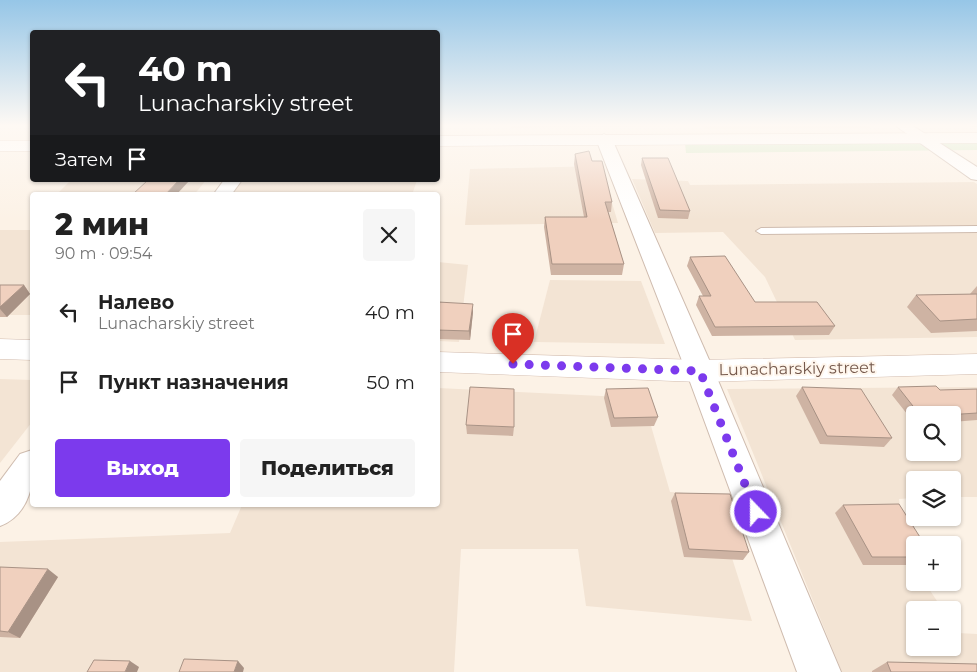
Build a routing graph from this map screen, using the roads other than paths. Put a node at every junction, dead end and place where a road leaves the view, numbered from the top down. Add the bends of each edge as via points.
1 (612, 157) edge
2 (950, 157) edge
3 (977, 175) edge
4 (977, 229) edge
5 (762, 231) dead end
6 (0, 349) edge
7 (30, 350) edge
8 (440, 362) edge
9 (977, 364) edge
10 (700, 371) junction
11 (30, 467) edge
12 (0, 510) edge
13 (819, 672) edge

1 - 10 street
2 - 3 street
4 - 5 lane
6 - 7 street
8 - 10 street, Lunacharskiy street
9 - 10 street, Lunacharskiy street
10 - 13 street
11 - 12 street

